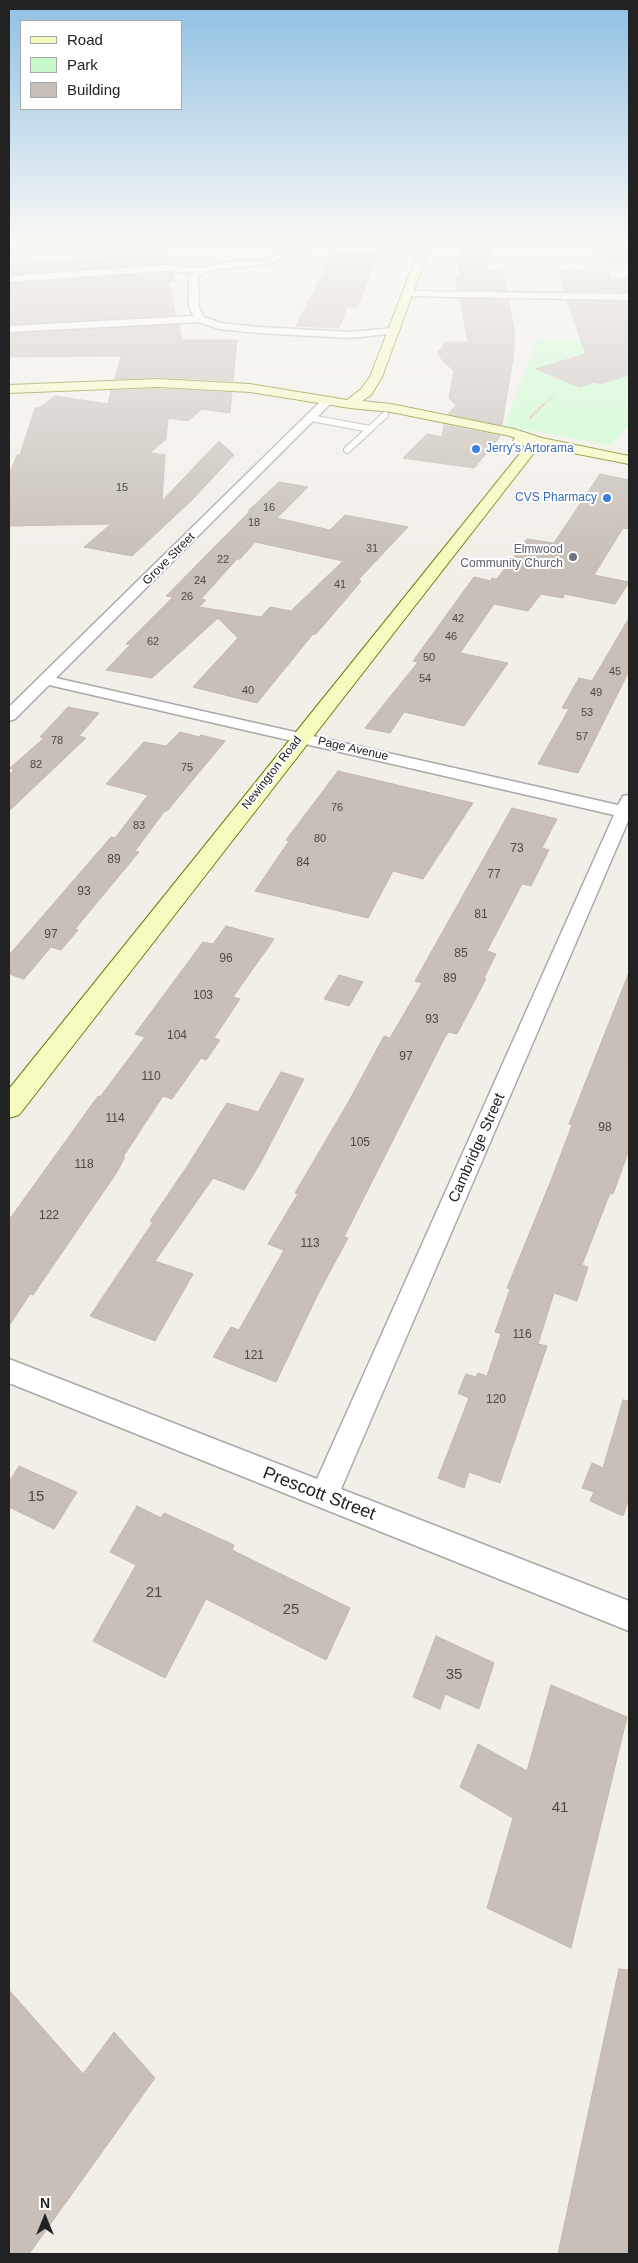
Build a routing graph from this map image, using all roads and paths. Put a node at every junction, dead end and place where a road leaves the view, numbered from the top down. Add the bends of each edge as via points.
1 (387, 350) edge
2 (9, 390) edge
3 (556, 393) dead end
4 (328, 400) junction
5 (350, 404) junction
6 (385, 415) junction
7 (311, 418) junction
8 (526, 422) dead end
9 (370, 429) junction
10 (539, 442) junction
11 (347, 450) dead end
12 (629, 460) edge
13 (46, 680) junction
14 (9, 716) edge
15 (300, 737) junction
16 (627, 809) edge
17 (9, 1108) edge
18 (9, 1371) edge
19 (324, 1496) junction
20 (629, 1616) edge

1 - 5 main road via 372,384
2 - 4 main road via 190,384 250,388
3 - 8 path
4 - 5 main road
4 - 7 street, Grove Street
5 - 6 main road
5 - 10 main road via 391,408 476,425
6 - 9 lane
6 - 10 main road via 504,440
7 - 9 lane
7 - 13 street, Grove Street
9 - 11 lane
10 - 12 main road
10 - 15 main road, Newington Road via 528,451
13 - 14 street, Grove Street
13 - 15 street, Page Avenue
15 - 16 street, Page Avenue
15 - 17 main road, Newington Road
16 - 19 street, Cambridge Street
18 - 19 street, Prescott Street
19 - 20 street, Prescott Street

